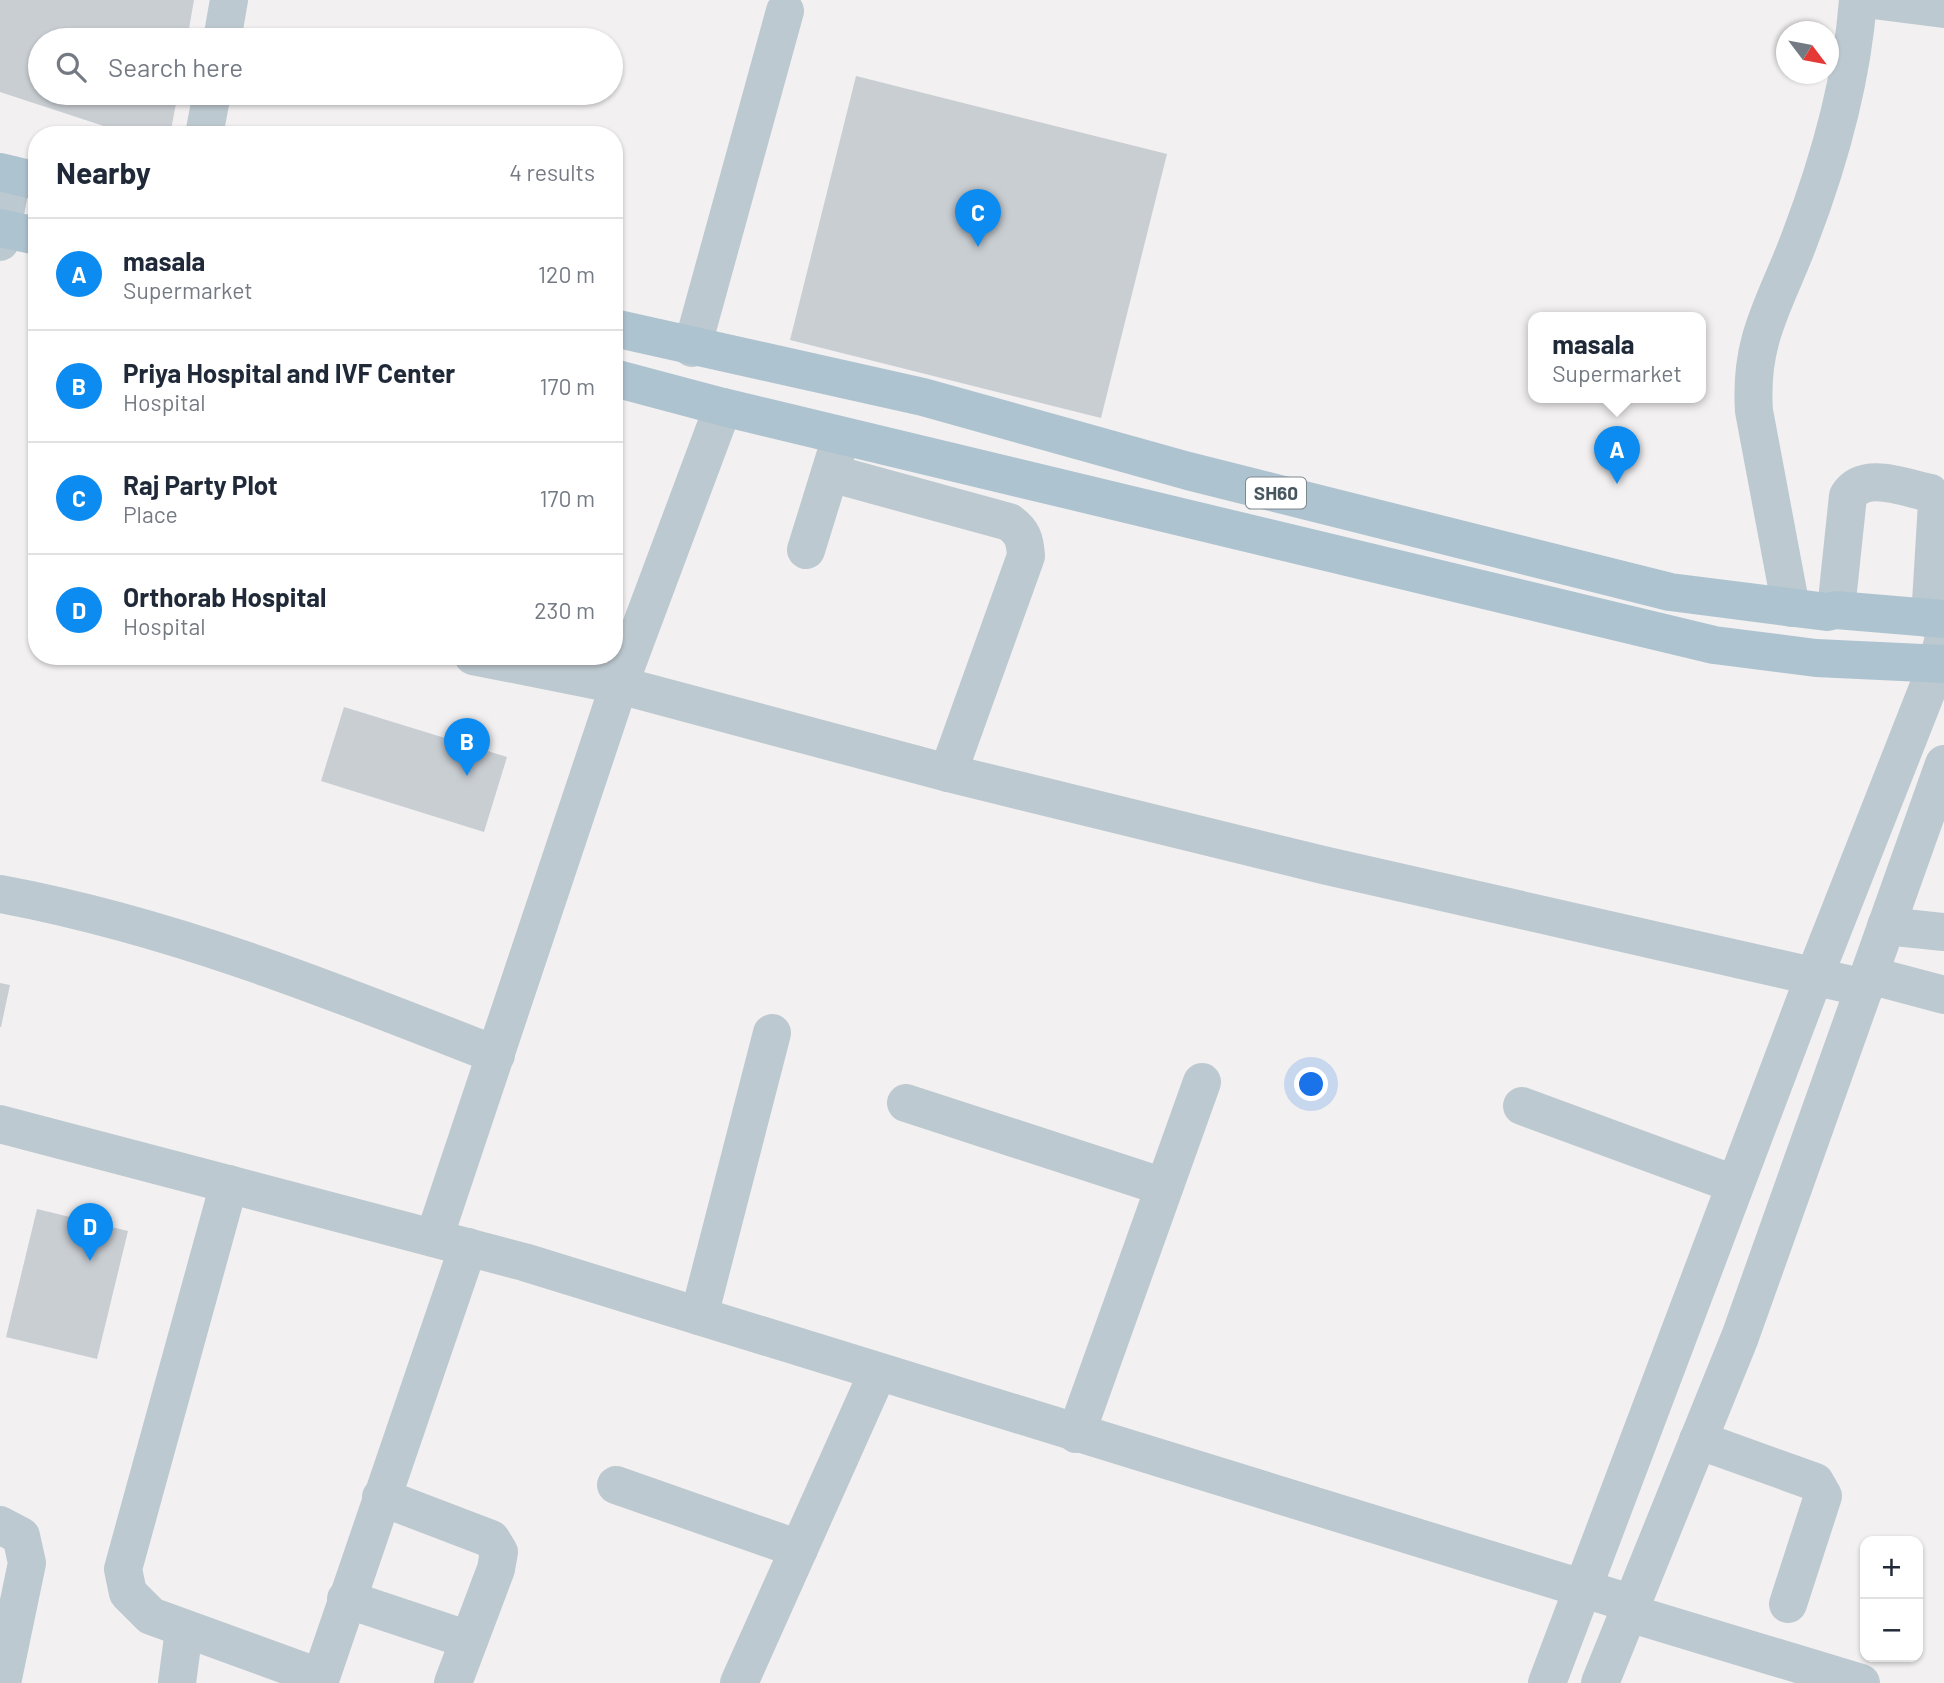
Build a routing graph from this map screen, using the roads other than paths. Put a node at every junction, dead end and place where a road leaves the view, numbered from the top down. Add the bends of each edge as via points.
1 (229, 0) edge
2 (1858, 0) edge
3 (1873, 0) edge
4 (1944, 9) edge
5 (785, 11) dead end
6 (224, 28) edge
7 (210, 105) edge
8 (206, 126) edge
9 (16, 176) edge
10 (10, 234) edge
11 (623, 330) edge
12 (692, 348) junction
13 (623, 380) edge
14 (723, 407) junction
15 (842, 435) junction
16 (830, 473) junction
17 (806, 550) dead end
18 (1791, 608) junction
19 (1836, 610) junction
20 (1940, 641) edge
21 (518, 665) edge
22 (619, 685) junction
23 (1944, 764) edge
24 (948, 773) junction
25 (0, 894) edge
26 (1886, 926) junction
27 (1944, 932) edge
28 (1814, 976) junction
29 (1867, 982) junction
30 (1944, 995) edge
31 (772, 1033) dead end
32 (496, 1055) junction
33 (1202, 1082) dead end
34 (906, 1102) dead end
35 (1522, 1106) dead end
36 (0, 1124) edge
37 (229, 1184) junction
38 (1734, 1184) junction
39 (1164, 1187) junction
40 (451, 1242) junction
41 (699, 1316) junction
42 (878, 1372) junction
43 (1076, 1434) junction
44 (1698, 1440) junction
45 (616, 1485) dead end
46 (381, 1497) junction
47 (0, 1525) edge
48 (799, 1549) junction
49 (1582, 1590) junction
50 (346, 1600) junction
51 (1788, 1604) dead end
52 (1631, 1609) junction
53 (184, 1630) junction
54 (468, 1640) junction
55 (319, 1680) edge
56 (2, 1683) edge
57 (177, 1683) edge
58 (453, 1683) edge
59 (739, 1683) edge
60 (1547, 1683) edge
61 (1600, 1683) edge
62 (1861, 1683) edge

1 - 6 street
2 - 18 street via 1835,134 1800,240 1770,305 1752,379
3 - 4 street
5 - 12 street
7 - 8 street
9 - 10 street
11 - 12 main road, SH60
12 - 18 main road, SH60 via 923,397 1188,471 1670,592
13 - 14 main road, SH60
14 - 15 main road, SH60
14 - 22 street
15 - 16 street
15 - 20 main road, SH60 via 1714,645 1816,658
16 - 17 street
16 - 24 street via 1009,522 1025,540 1026,556
18 - 19 main road, SH60
19 - 20 main road, SH60
19 - 20 street via 1848,496 1854,486 1868,481 1930,493 1937,503
20 - 28 street
21 - 22 street
22 - 24 street
22 - 32 street
23 - 26 street
24 - 28 street via 1323,865
25 - 32 street via 71,907 170,934
26 - 27 street
26 - 29 street
28 - 29 street
28 - 38 street
29 - 30 street
29 - 44 street via 1740,1337
31 - 41 street
32 - 40 street
33 - 39 street
34 - 39 street
35 - 38 street
36 - 37 street
37 - 40 street
37 - 53 street via 123,1569 128,1593 151,1616
38 - 49 street
39 - 43 street
40 - 41 street
40 - 46 street
41 - 42 street
42 - 43 street
42 - 48 street
43 - 49 street
44 - 51 street via 1815,1482 1823,1496
44 - 52 street
45 - 48 street
46 - 50 street
46 - 54 street via 491,1539 499,1552
47 - 56 street via 20,1536 27,1563
48 - 59 street
49 - 52 street
49 - 60 street
50 - 54 street
50 - 55 street
52 - 61 street
52 - 62 street
53 - 55 street
53 - 57 street
54 - 58 street

